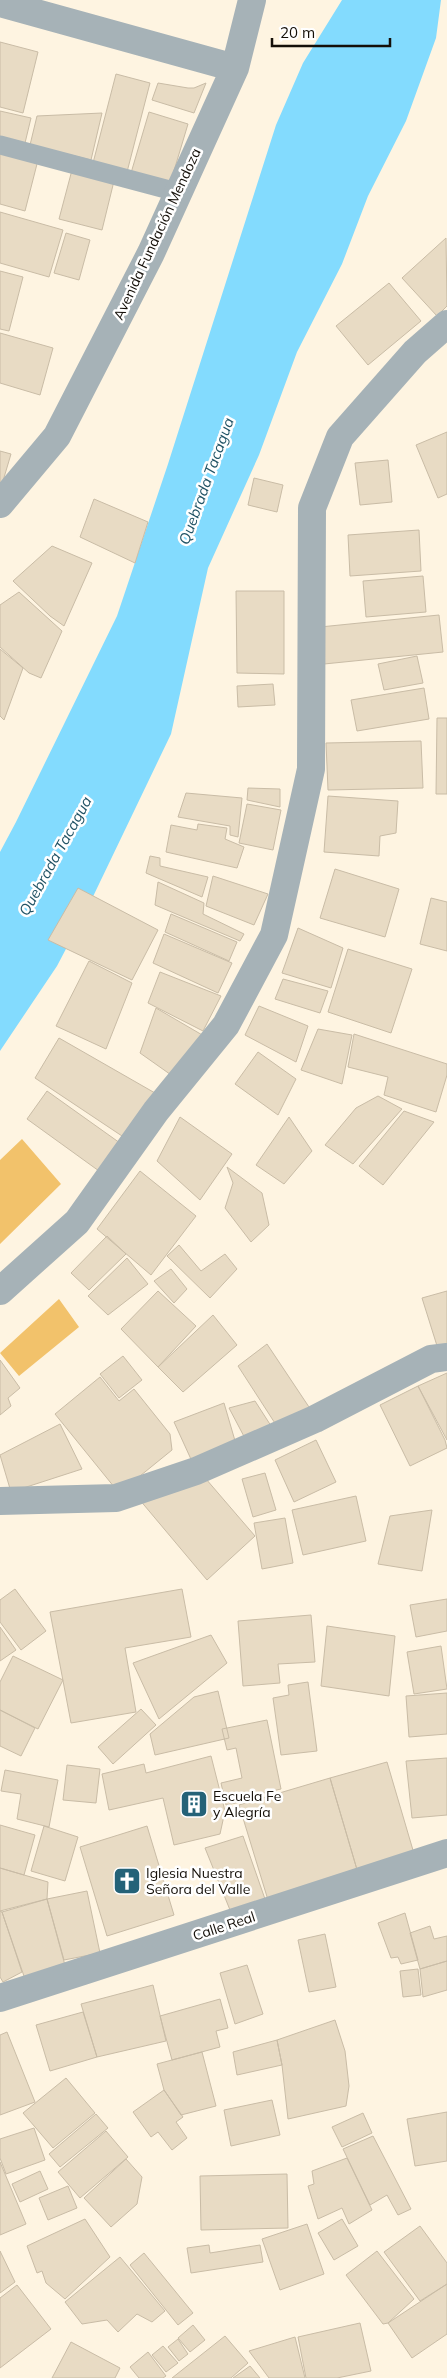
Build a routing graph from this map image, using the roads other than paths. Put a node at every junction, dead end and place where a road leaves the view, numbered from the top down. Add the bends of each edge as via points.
1 (252, 0) edge
2 (0, 3) edge
3 (235, 68) junction
4 (0, 145) edge
5 (177, 192) junction
6 (447, 324) edge
7 (0, 504) edge
8 (0, 1291) edge
9 (447, 1358) edge
10 (0, 1501) edge
11 (447, 1853) edge
12 (0, 1998) edge

1 - 3 street, Avenida Fundación Mendoza
2 - 3 street
3 - 5 street, Avenida Fundación Mendoza
4 - 5 lane
5 - 7 street, Avenida Fundación Mendoza via 151,253 57,436
6 - 8 street via 415,352 340,437 312,508 311,769 274,935 226,1025 156,1112 77,1222
9 - 10 street via 431,1359 315,1419 196,1471 116,1498
11 - 12 street, Calle Real

